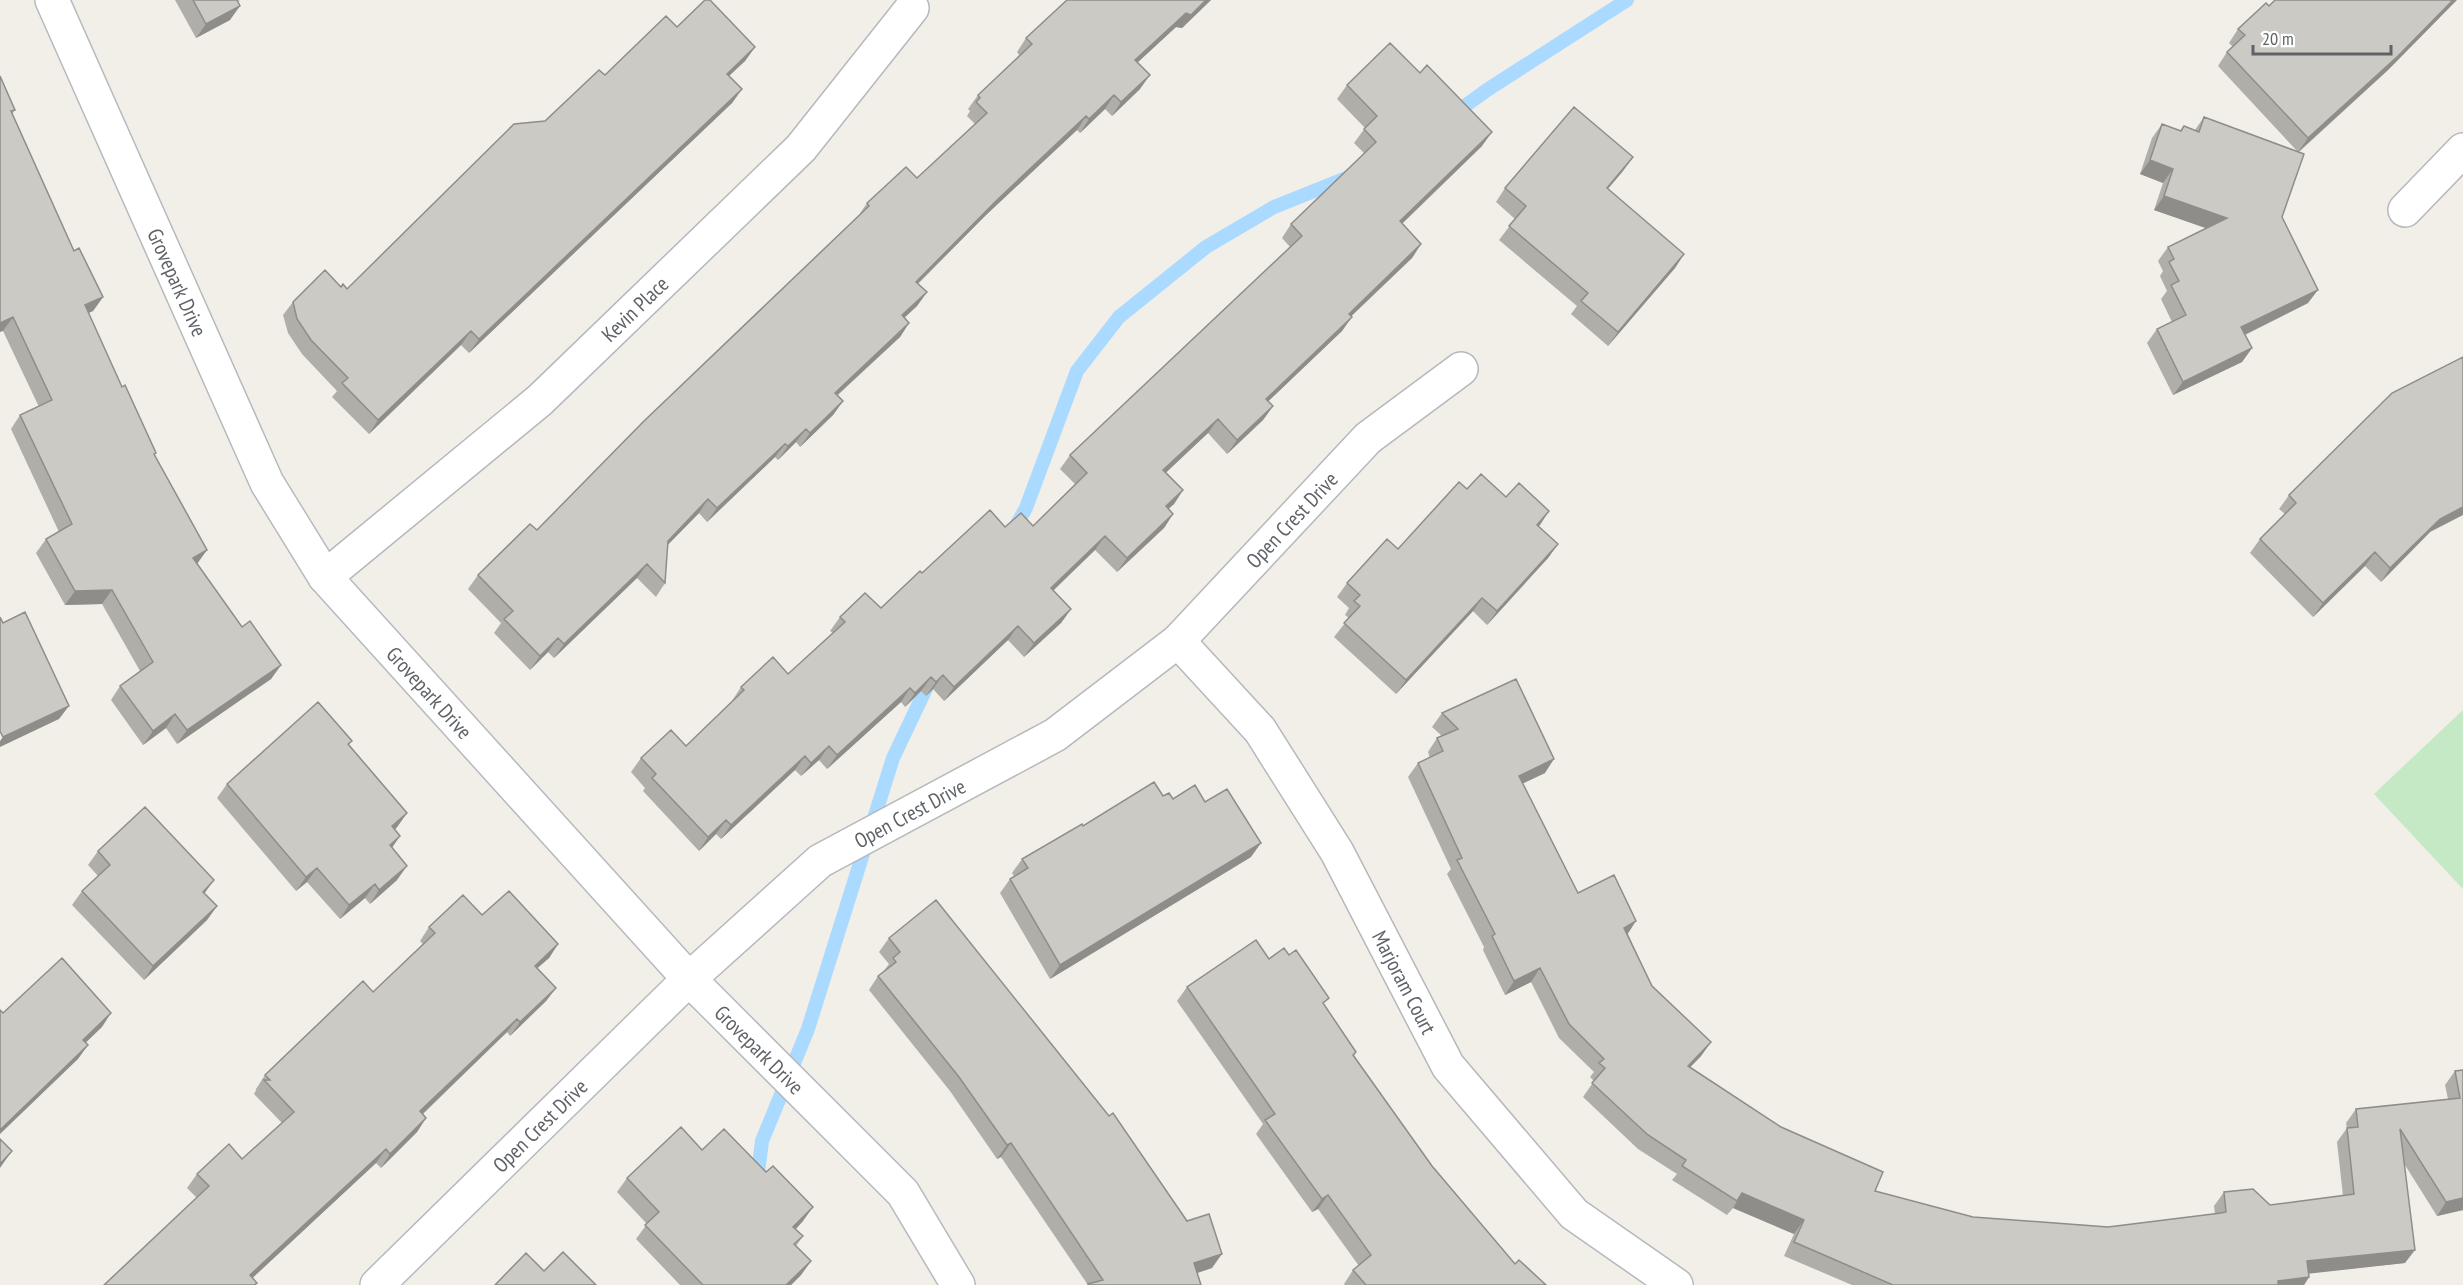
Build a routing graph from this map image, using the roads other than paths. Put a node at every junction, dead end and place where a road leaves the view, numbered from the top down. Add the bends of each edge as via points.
1 (52, 0) edge
2 (912, 8) dead end
3 (2463, 150) edge
4 (2405, 210) dead end
5 (1461, 369) dead end
6 (325, 577) junction
7 (1178, 641) junction
8 (689, 979) junction
9 (377, 1285) edge
10 (958, 1285) edge
11 (1676, 1285) edge

1 - 6 street, Grovepark Drive via 267,483
2 - 6 street, Kevin Place via 801,148 540,400
3 - 4 street
5 - 7 street, Open Crest Drive via 1368,438
6 - 8 street, Grovepark Drive
7 - 8 street, Open Crest Drive via 1055,735 820,861
7 - 11 street, Marjoram Court via 1260,730 1336,852 1448,1066 1574,1214
8 - 9 street, Open Crest Drive
8 - 10 street, Grovepark Drive via 903,1193

